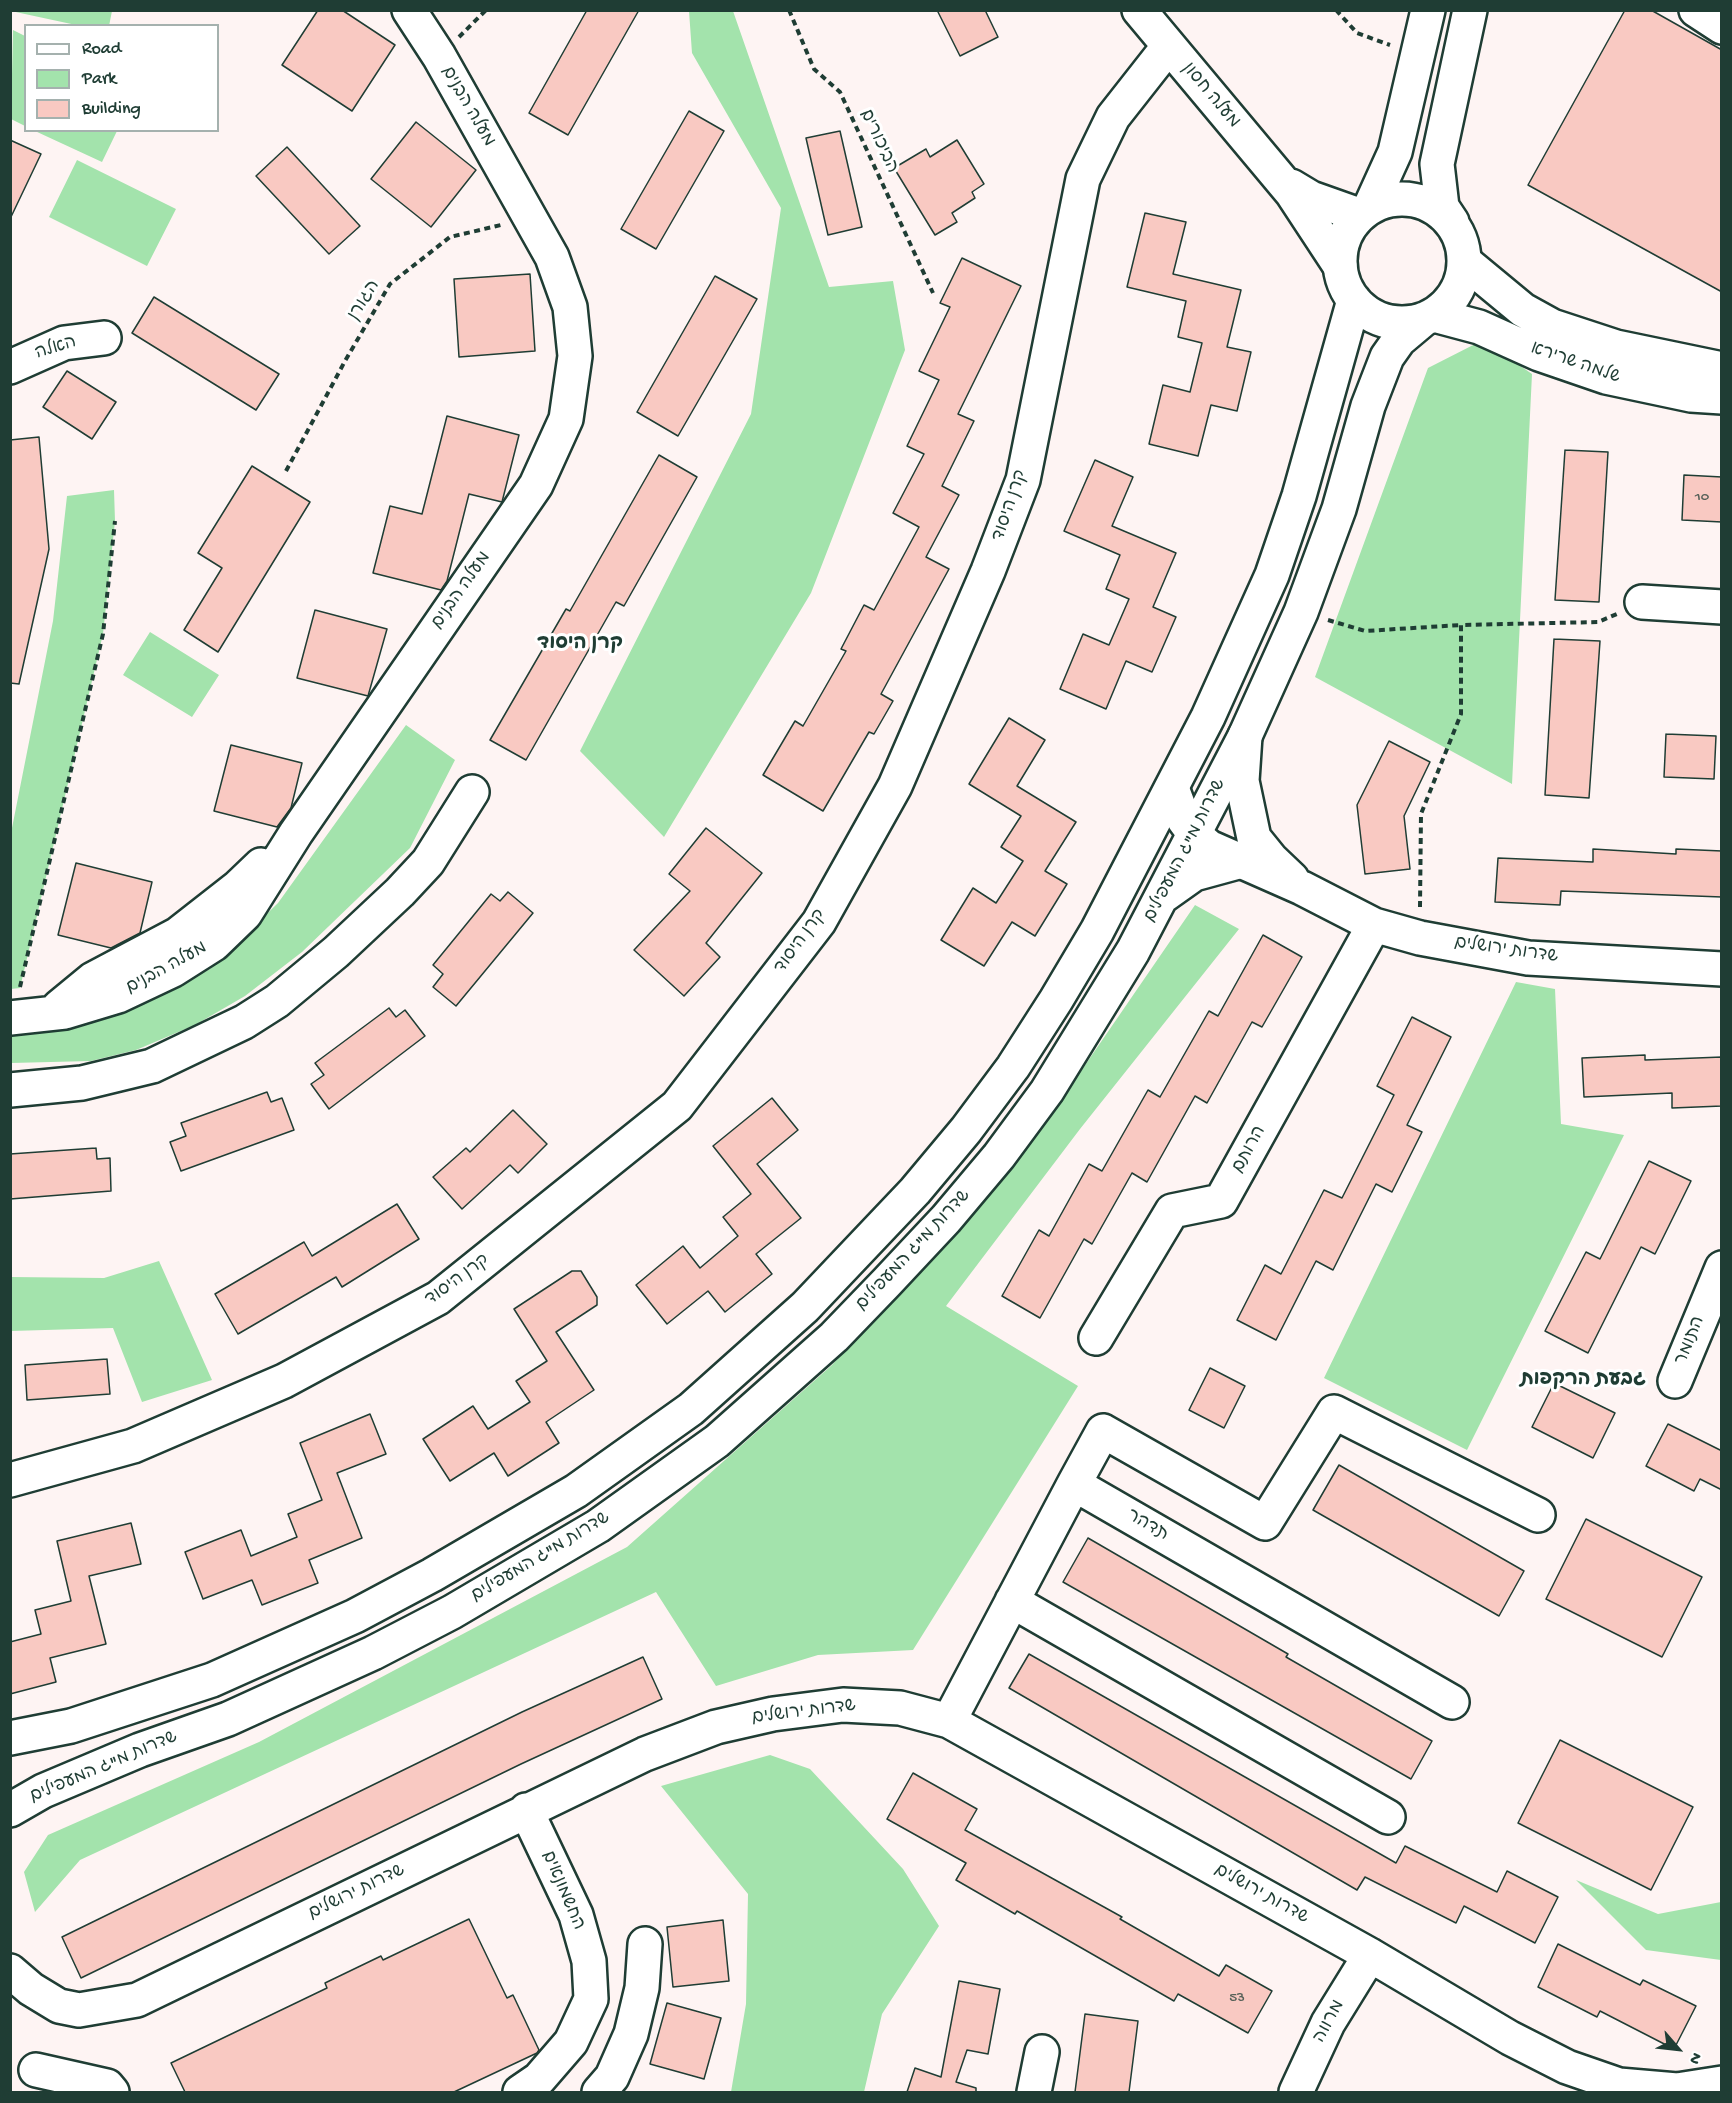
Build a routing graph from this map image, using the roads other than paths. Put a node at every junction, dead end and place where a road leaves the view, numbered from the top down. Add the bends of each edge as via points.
1 (410, 10) edge
2 (1139, 10) edge
3 (1428, 10) edge
4 (1470, 10) edge
5 (1696, 10) edge
6 (1722, 27) edge
7 (1168, 47) junction
8 (1281, 180) junction
9 (1364, 211) junction
10 (1456, 229) junction
11 (1465, 262) junction
12 (1340, 266) junction
13 (1354, 300) junction
14 (1429, 317) junction
15 (104, 338) dead end
16 (10, 367) edge
17 (1722, 369) edge
18 (1722, 397) edge
19 (1642, 602) road end
20 (1722, 607) edge
21 (1245, 736) junction
22 (1172, 788) junction
23 (472, 792) dead end
24 (1195, 835) junction
25 (1238, 862) junction
26 (1302, 888) junction
27 (1162, 897) junction
28 (1374, 925) junction
29 (1722, 969) edge
30 (11, 1018) edge
31 (10, 1090) edge
32 (1722, 1268) edge
33 (1096, 1338) dead end
34 (1675, 1381) dead end
35 (10, 1480) edge
36 (1074, 1484) junction
37 (1538, 1515) dead end
38 (1012, 1601) junction
39 (1452, 1701) dead end
40 (949, 1721) junction
41 (10, 1738) edge
42 (10, 1810) edge
43 (525, 1810) junction
44 (1388, 1817) dead end
45 (645, 1944) dead end
46 (1370, 1955) junction
47 (10, 1971) edge
48 (1042, 2052) dead end
49 (36, 2070) dead end
50 (1722, 2083) edge
51 (112, 2092) edge
52 (520, 2092) edge
53 (599, 2092) edge
54 (1034, 2092) edge
55 (1296, 2092) edge

1 - 30 street, מעלה הבנים via 552,257 570,307 575,356 566,419 536,485 296,833 245,914 214,944 173,970 118,996
2 - 7 street, מעלה חסון
3 - 9 street via 1395,152
4 - 10 street via 1437,164 1442,207
5 - 6 street
7 - 8 street, מעלה חסון
7 - 35 street, קרן היסוד via 1113,117 1083,180 1023,480 895,786 819,922 676,1106 438,1298 284,1381 133,1446
8 - 9 street, מעלה חסון via 1311,198
8 - 12 street, מעלה חסון
9 - 10 street via 1388,200 1408,198 1443,213
9 - 12 street via 1348,230
10 - 11 street
11 - 14 street via 1456,292
11 - 17 street, שלמה שרירא via 1523,310 1562,330 1616,347
12 - 13 street via 1344,285
13 - 14 street via 1379,319 1409,323
13 - 22 street via 1299,496 1272,575
14 - 18 street, שלמה שרירא via 1479,327 1539,354 1606,377 1691,395
14 - 21 street, שדרות מ"ג המעפילים via 1399,340 1387,357 1368,406 1339,509 1301,612
15 - 16 street, האלה via 64,343
19 - 20 street
21 - 24 street, שדרות מ"ג המעפילים
21 - 26 street, שדרות ירושלים via 1242,781 1254,838
22 - 24 street, שדרות ירושלים via 1184,820
22 - 41 street via 1056,1000 966,1131 805,1307 691,1409 576,1491 355,1616 213,1680 71,1726
23 - 31 street via 428,862 400,892 336,952 244,1022 153,1066 82,1083
24 - 25 street, שדרות ירושלים
24 - 27 street, שדרות מ"ג המעפילים
25 - 26 street, שדרות ירושלים
25 - 27 street via 1194,874
26 - 28 street, שדרות ירושלים
27 - 42 street, שדרות מ"ג המעפילים via 1047,1091 999,1156 946,1219 834,1336 717,1441 598,1526 452,1612 228,1719 140,1750 43,1791
28 - 29 street, שדרות ירושלים via 1420,938 1528,958
28 - 33 street, הרותם via 1221,1202 1172,1211
32 - 34 street, התומר
36 - 37 street via 1102,1431 1265,1524 1334,1412
36 - 38 street
36 - 39 street, תדהר
38 - 40 street
38 - 44 street
40 - 43 street, שדרות ירושלים via 900,1708 843,1705 773,1714 716,1727 645,1754
40 - 46 street, שדרות ירושלים
43 - 47 street, שדרות ירושלים via 137,2000 79,2010 59,2006
43 - 52 street, החשמונאים via 576,1915 589,1961 591,1999 571,2042 539,2079
45 - 53 street via 642,1988 631,2034 612,2077
46 - 50 street, שדרות ירושלים via 1567,2067 1619,2085 1677,2090
46 - 55 street, מרווה via 1328,2023
48 - 54 street
49 - 51 street via 107,2086

